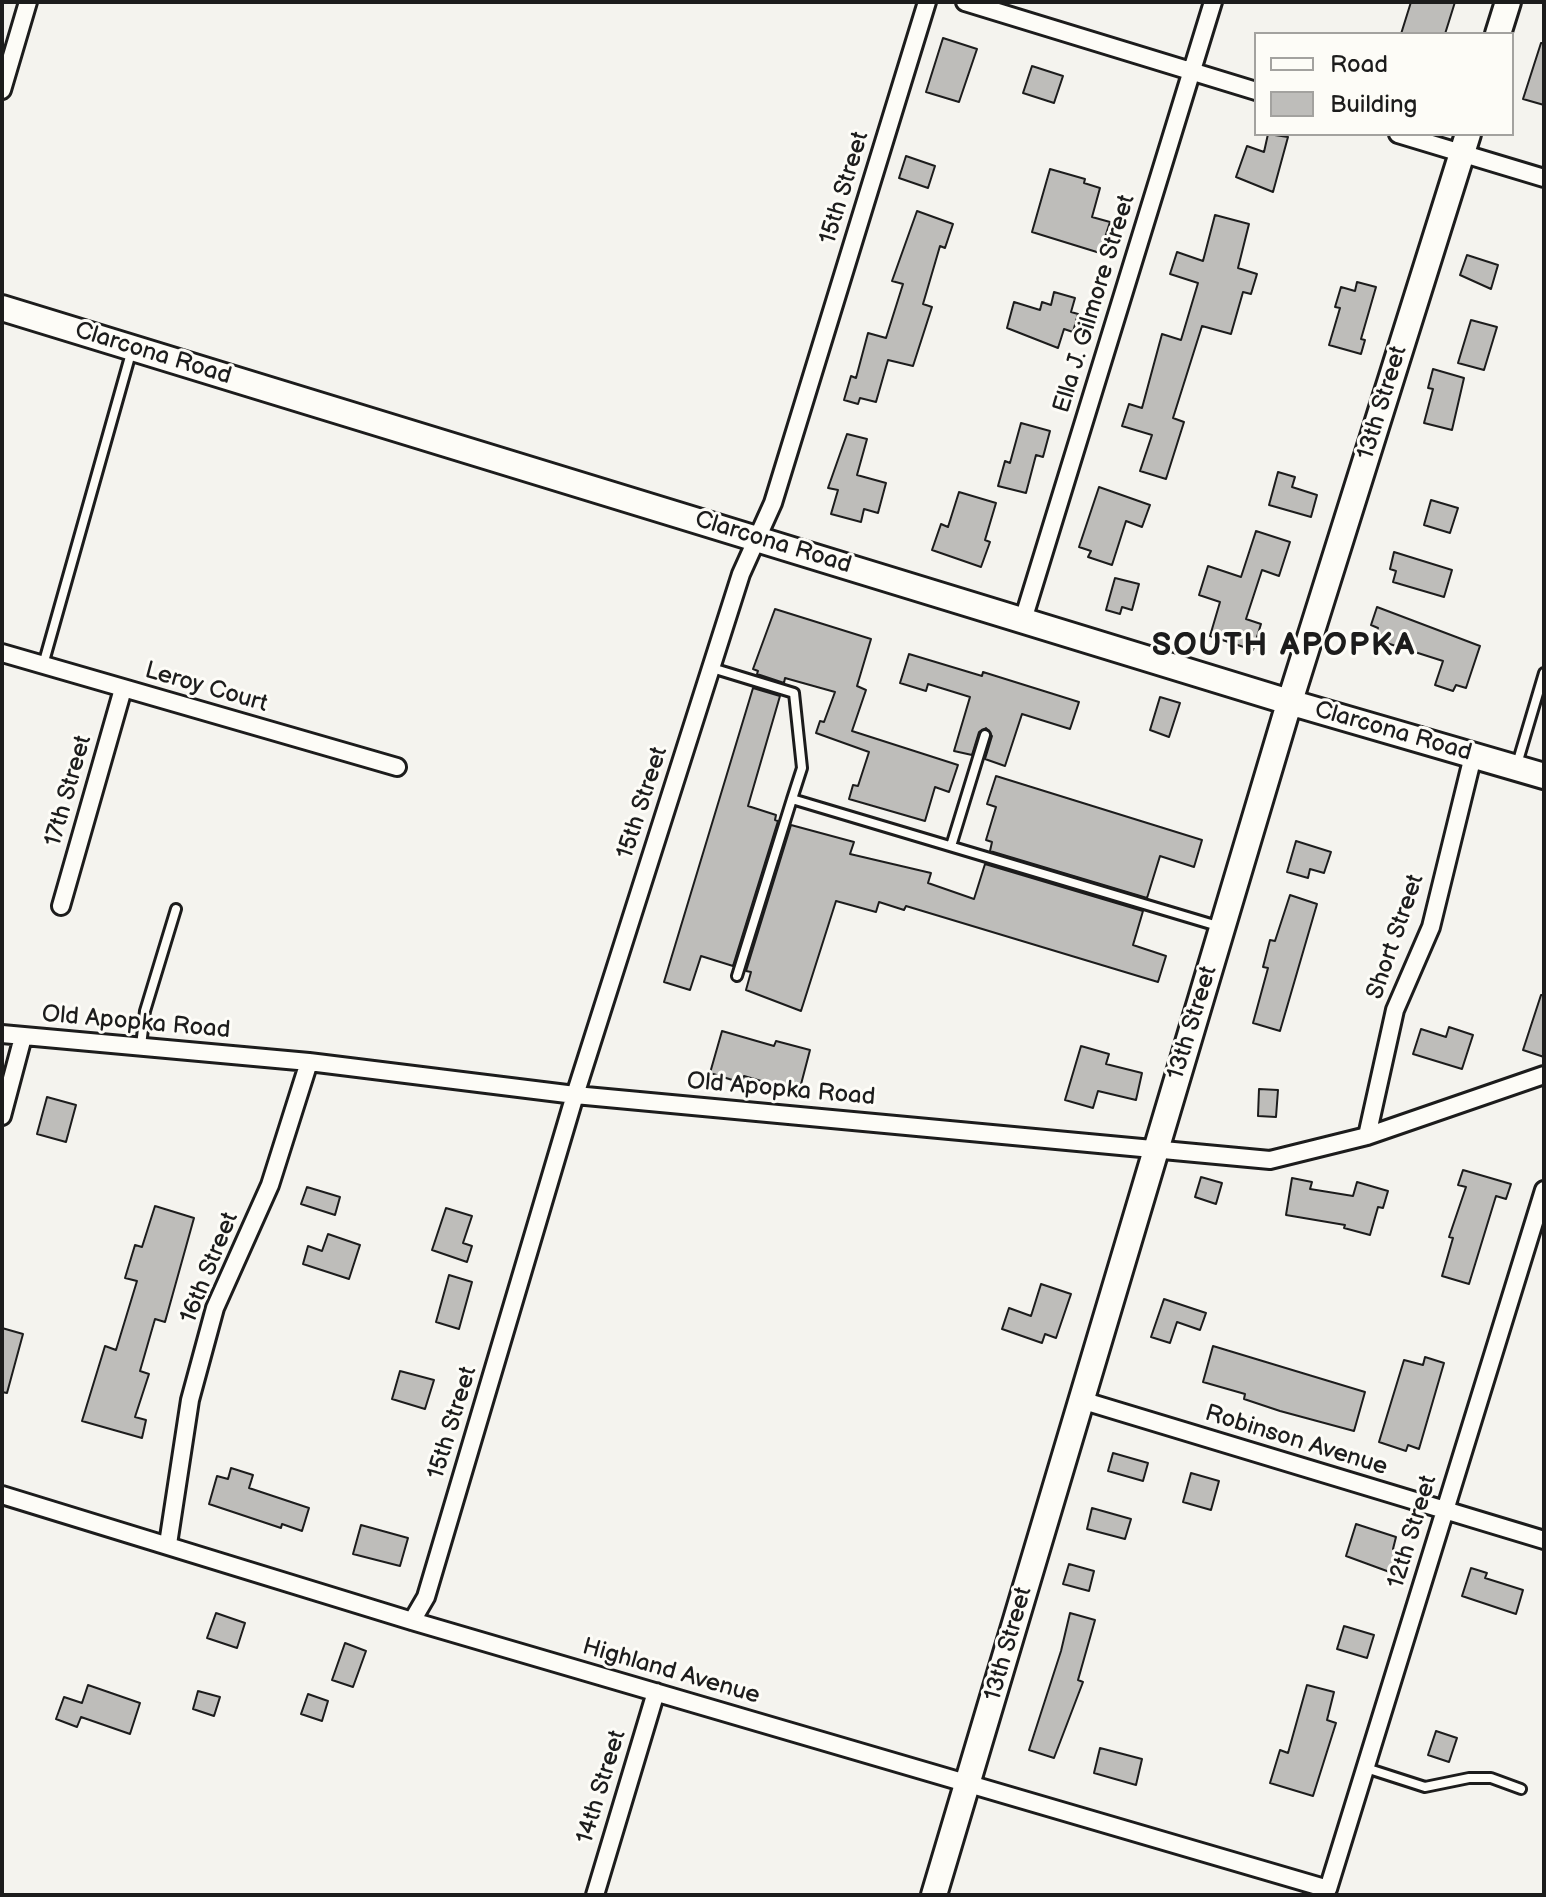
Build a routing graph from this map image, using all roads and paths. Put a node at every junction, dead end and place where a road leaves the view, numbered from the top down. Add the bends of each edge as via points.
1 (28, 2) edge
2 (927, 2) edge
3 (965, 2) edge
4 (1213, 2) edge
5 (1508, 2) edge
6 (1499, 32) edge
7 (1191, 71) junction
8 (2, 90) edge
9 (1254, 90) edge
10 (1411, 136) edge
11 (1465, 144) edge
12 (1544, 178) edge
13 (2, 308) edge
14 (133, 348) junction
15 (757, 538) junction
16 (1023, 620) junction
17 (2, 653) edge
18 (43, 665) junction
19 (712, 668) junction
20 (1544, 673) edge
21 (123, 689) junction
22 (1289, 702) junction
23 (985, 735) dead end
24 (1473, 756) junction
25 (397, 767) dead end
26 (1516, 768) junction
27 (1544, 776) edge
28 (792, 799) junction
29 (951, 846) junction
30 (61, 906) dead end
31 (176, 909) dead end
32 (1221, 927) junction
33 (737, 976) dead end
34 (2, 1034) edge
35 (23, 1037) junction
36 (141, 1047) junction
37 (309, 1062) junction
38 (1544, 1075) edge
39 (575, 1095) junction
40 (2, 1116) edge
41 (1367, 1136) junction
42 (1155, 1148) junction
43 (1544, 1190) edge
44 (1081, 1400) junction
45 (2, 1495) edge
46 (1445, 1512) junction
47 (1544, 1540) edge
48 (168, 1544) junction
49 (412, 1621) junction
50 (656, 1692) junction
51 (1365, 1768) junction
52 (968, 1784) junction
53 (1521, 1789) dead end
54 (1328, 1889) joint
55 (595, 1895) edge
56 (934, 1895) edge

1 - 8 street
2 - 15 street, 15th Street via 773,503
3 - 7 street
4 - 7 street, Ella J. Gilmore Street
5 - 6 street
7 - 9 street
7 - 16 street, Ella J. Gilmore Street
10 - 11 street
11 - 12 street
11 - 22 street, 13th Street
13 - 14 street, Clarcona Road
14 - 15 street, Clarcona Road
14 - 18 lane
15 - 16 street, Clarcona Road
15 - 19 street, 15th Street
16 - 22 street, Clarcona Road
17 - 18 street, Leroy Court
18 - 21 street, Leroy Court
19 - 28 lane via 794,693 802,768
19 - 39 street, 15th Street
20 - 26 lane
21 - 25 street, Leroy Court
21 - 30 street, 17th Street
22 - 24 street, Clarcona Road
22 - 32 street, 13th Street
23 - 29 lane
24 - 26 street, Clarcona Road
24 - 41 street, Short Street via 1431,927 1395,1010
26 - 27 street, Clarcona Road
28 - 29 lane
28 - 33 lane
29 - 32 lane
31 - 36 lane via 145,1011
32 - 42 street, 13th Street
34 - 35 street, Old Apopka Road
35 - 36 street, Old Apopka Road
35 - 40 street
36 - 37 street, Old Apopka Road
37 - 39 street, Old Apopka Road
37 - 48 street, 16th Street via 270,1185 215,1308 190,1400
38 - 41 street, Old Apopka Road
39 - 42 street, Old Apopka Road
39 - 49 street, 15th Street via 426,1597
41 - 42 street, Old Apopka Road via 1270,1160
42 - 44 street, 13th Street
43 - 46 street, 12th Street
44 - 46 street, Robinson Avenue
44 - 52 street, 13th Street
45 - 48 street, Highland Avenue
46 - 47 street, Robinson Avenue
46 - 51 street, 12th Street
48 - 49 street, Highland Avenue
49 - 50 street, Highland Avenue
50 - 52 street, Highland Avenue
50 - 55 street, 14th Street
51 - 53 lane via 1425,1787 1491,1778
51 - 54 street, 12th Street
52 - 54 street, Highland Avenue
52 - 56 street, 13th Street

